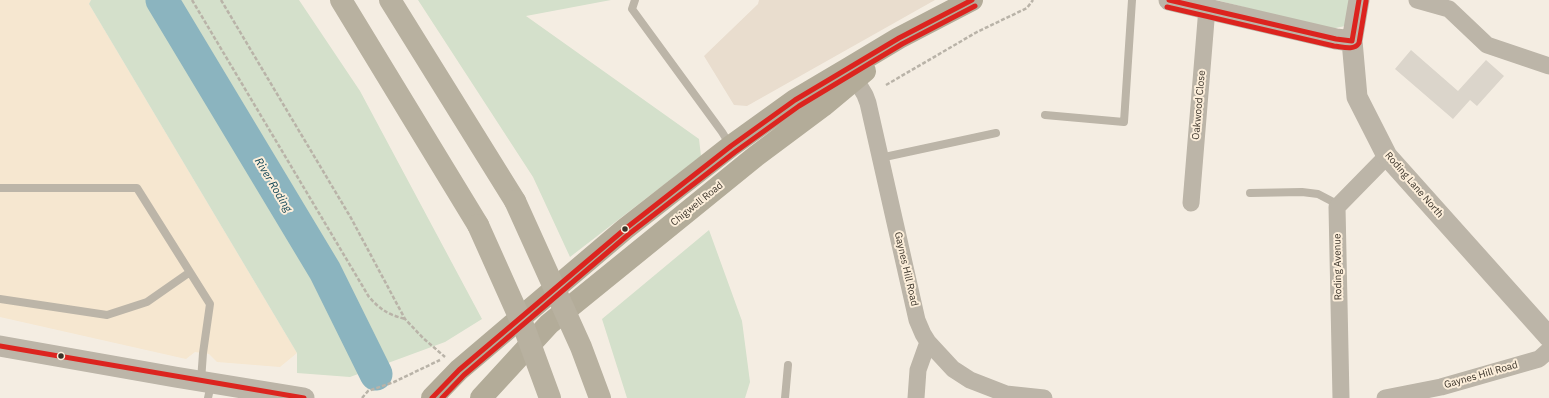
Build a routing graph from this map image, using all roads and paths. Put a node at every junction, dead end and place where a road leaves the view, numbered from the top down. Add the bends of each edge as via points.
1 (192, 0) edge
2 (221, 0) edge
3 (341, 0) edge
4 (390, 0) edge
5 (635, 0) edge
6 (972, 0) edge
7 (1033, 0) edge
8 (1132, 0) edge
9 (1169, 0) edge
10 (1359, 0) edge
11 (1417, 0) edge
12 (951, 5) edge
13 (1207, 8) junction
14 (1352, 41) junction
15 (1549, 66) edge
16 (852, 73) junction
17 (886, 84) dead end
18 (1045, 115) dead end
19 (793, 128) junction
20 (996, 133) dead end
21 (731, 146) junction
22 (1387, 156) junction
23 (880, 158) junction
24 (0, 188) edge
25 (1250, 193) dead end
26 (1191, 203) dead end
27 (1339, 204) junction
28 (190, 272) junction
29 (0, 299) edge
30 (405, 319) junction
31 (1549, 337) edge
32 (928, 342) junction
33 (0, 346) edge
34 (1549, 350) edge
35 (788, 365) dead end
36 (207, 387) edge
37 (1442, 392) edge
38 (304, 398) edge
39 (362, 398) edge
40 (432, 398) edge
41 (481, 398) edge
42 (550, 398) edge
43 (600, 398) edge
44 (785, 398) edge
45 (916, 398) edge
46 (1044, 398) edge
47 (1341, 398) edge
48 (1385, 398) edge

1 - 30 path via 369,297 389,315
2 - 30 path via 351,218
3 - 42 highway, bridge via 478,225 525,330
4 - 43 highway, bridge via 515,201 581,347
5 - 21 lane via 632,9
6 - 12 main road, Chigwell Road
7 - 17 path via 1027,8 977,32
8 - 18 lane via 1124,122
9 - 13 street
10 - 14 street, Roding Lane North
11 - 15 street via 1449,9 1487,45
12 - 16 main road, Chigwell Road
13 - 14 street
13 - 26 street, Oakwood Close
14 - 22 street, Roding Lane North via 1357,97
16 - 19 main road, Chigwell Road via 823,106
16 - 21 main road, Chigwell Road via 795,100
16 - 23 street, Gaynes Hill Road via 868,104
19 - 21 lane via 769,130 736,153
19 - 41 main road, Chigwell Road via 549,324
20 - 23 lane
21 - 40 main road, Chigwell Road via 619,234 459,370
22 - 27 street
22 - 31 street, Roding Lane North
23 - 32 street, Gaynes Hill Road via 917,320
24 - 28 lane via 136,188
25 - 27 lane via 1313,193
27 - 47 street, Roding Avenue via 1337,207
28 - 29 lane via 147,302 107,315
28 - 36 lane via 210,304 203,353
30 - 39 path via 445,357 394,382 368,391
32 - 45 street via 918,370
32 - 46 street, Gaynes Hill Road via 953,369 970,380 1006,394
33 - 36 street
34 - 37 street, Gaynes Hill Road via 1539,359
35 - 44 lane
36 - 38 street
37 - 48 street, Gaynes Hill Road

